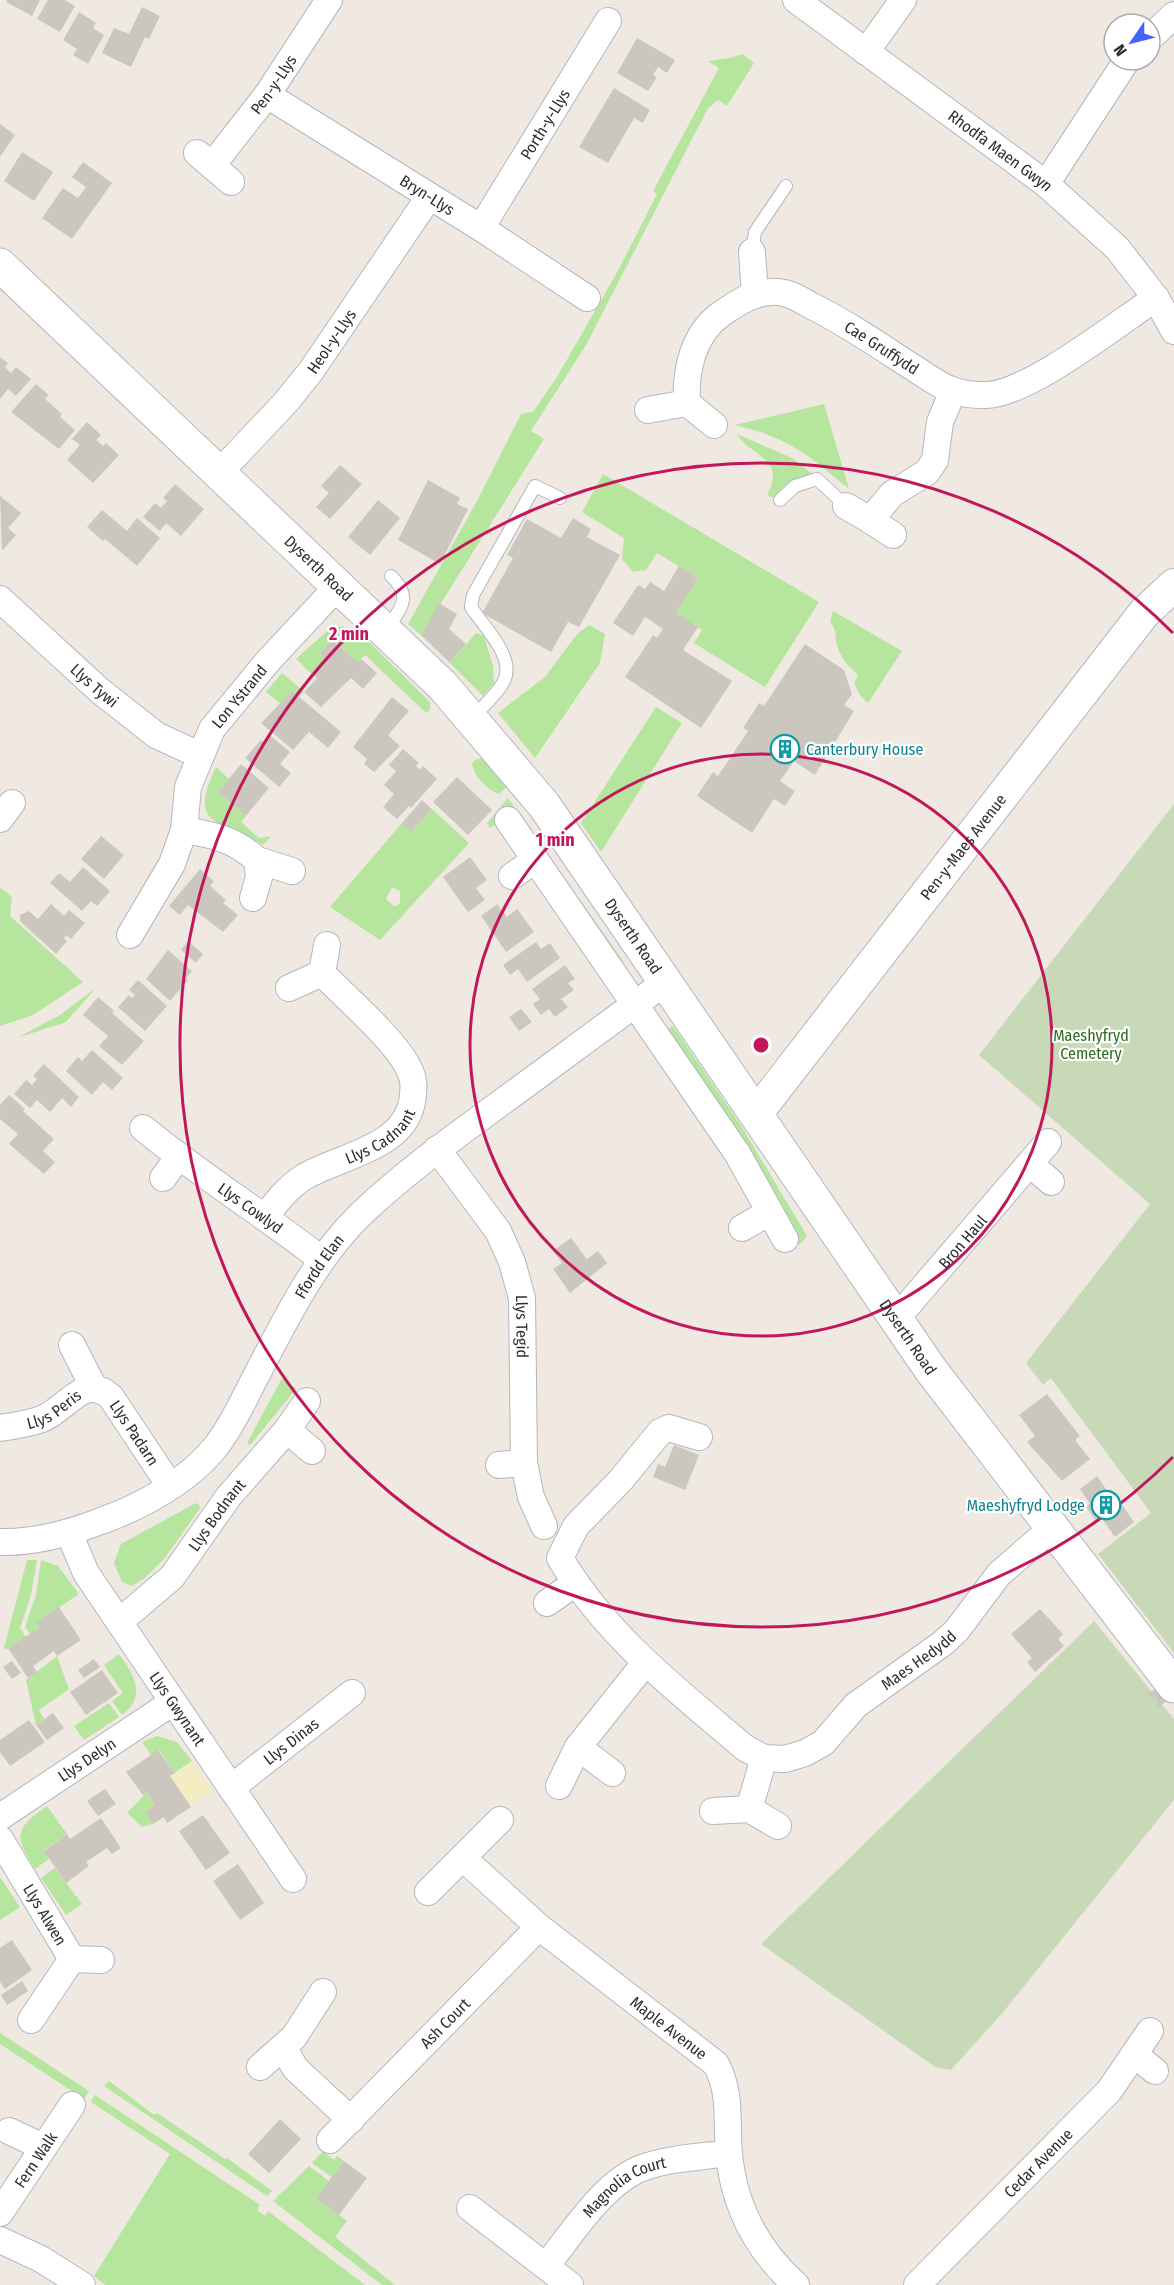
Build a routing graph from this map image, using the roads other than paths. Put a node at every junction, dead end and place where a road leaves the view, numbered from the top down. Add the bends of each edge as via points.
1 (328, 0) edge
2 (796, 0) edge
3 (903, 0) edge
4 (1174, 15) edge
5 (608, 21) dead end
6 (1162, 26) edge
7 (866, 52) junction
8 (1119, 72) edge
9 (267, 95) junction
10 (231, 182) dead end
11 (1046, 184) junction
12 (786, 186) dead end
13 (429, 197) junction
14 (481, 228) junction
15 (752, 252) joint
16 (0, 265) edge
17 (755, 295) junction
18 (587, 298) dead end
19 (1156, 298) junction
20 (1174, 331) edge
21 (953, 391) junction
22 (687, 403) junction
23 (648, 410) dead end
24 (714, 425) dead end
25 (220, 472) junction
26 (560, 498) dead end
27 (780, 500) dead end
28 (846, 506) joint
29 (870, 520) junction
30 (893, 535) dead end
31 (391, 576) dead end
32 (1174, 585) edge
33 (338, 586) junction
34 (0, 599) edge
35 (386, 632) junction
36 (472, 718) junction
37 (199, 755) junction
38 (508, 820) dead end
39 (184, 830) junction
40 (257, 860) junction
41 (536, 860) junction
42 (292, 871) dead end
43 (512, 876) dead end
44 (253, 898) dead end
45 (130, 935) dead end
46 (327, 945) dead end
47 (321, 973) junction
48 (666, 982) junction
49 (289, 988) dead end
50 (635, 1004) junction
51 (756, 1114) junction
52 (143, 1128) dead end
53 (1048, 1142) dead end
54 (437, 1149) junction
55 (178, 1158) junction
56 (1030, 1164) junction
57 (163, 1178) dead end
58 (1051, 1182) dead end
59 (770, 1212) junction
60 (266, 1216) junction
61 (742, 1228) dead end
62 (785, 1239) dead end
63 (321, 1259) junction
64 (896, 1319) junction
65 (72, 1345) dead end
66 (94, 1388) junction
67 (307, 1401) dead end
68 (0, 1428) edge
69 (287, 1430) junction
70 (699, 1437) dead end
71 (312, 1451) dead end
72 (524, 1463) junction
73 (499, 1466) dead end
74 (170, 1486) junction
75 (544, 1526) dead end
76 (1051, 1529) junction
77 (69, 1533) junction
78 (0, 1542) edge
79 (575, 1583) junction
80 (547, 1603) dead end
81 (119, 1622) junction
82 (645, 1663) junction
83 (1174, 1686) edge
84 (352, 1693) dead end
85 (173, 1702) junction
86 (578, 1747) junction
87 (764, 1758) junction
88 (612, 1773) dead end
89 (559, 1786) dead end
90 (231, 1788) junction
91 (749, 1809) junction
92 (713, 1811) dead end
93 (0, 1817) edge
94 (500, 1820) dead end
95 (778, 1826) dead end
96 (0, 1839) edge
97 (463, 1858) junction
98 (293, 1879) dead end
99 (428, 1892) dead end
100 (539, 1927) junction
101 (72, 1959) junction
102 (101, 1960) dead end
103 (323, 1992) dead end
104 (32, 2020) dead end
105 (1150, 2031) dead end
106 (284, 2048) junction
107 (1134, 2054) junction
108 (260, 2067) dead end
109 (1155, 2071) dead end
110 (72, 2106) dead end
111 (351, 2120) junction
112 (9, 2131) dead end
113 (330, 2140) dead end
114 (43, 2147) junction
115 (729, 2153) junction
116 (470, 2208) dead end
117 (0, 2213) edge
118 (0, 2240) edge
119 (546, 2266) junction
120 (82, 2285) edge
121 (570, 2285) edge
122 (796, 2285) edge
123 (917, 2285) edge

1 - 9 street, Pen-y-Llys
2 - 7 street, Rhodfa Maen Gwyn
3 - 7 street
4 - 6 street
5 - 14 street, Porth-y-Llys
7 - 11 street, Rhodfa Maen Gwyn
8 - 11 street
9 - 10 street, Pen-y-Llys via 205,159
9 - 13 street, Bryn-Llys
11 - 19 street, Rhodfa Maen Gwyn via 1117,248
12 - 15 lane via 755,232
13 - 14 street, Bryn-Llys
13 - 25 street, Heol-y-Llys via 311,371
14 - 18 street, Bryn-Llys
15 - 17 street
16 - 25 main road, Dyserth Road
17 - 21 street, Cae Gruffydd via 771,291 788,294 837,319
17 - 22 street, Cae Gruffydd via 713,320 697,343 686,380
19 - 20 street, Rhodfa Maen Gwyn
19 - 21 street, Cae Gruffydd via 1012,392 985,396
21 - 29 street via 940,422 935,460 927,472 892,494
22 - 23 street
22 - 24 street
25 - 33 main road, Dyserth Road
26 - 36 lane via 534,486 473,595 471,607 506,663 505,679
27 - 28 lane via 795,486 817,479
28 - 29 street
29 - 30 street
31 - 35 lane via 403,587 405,595
32 - 51 street, Pen-y-Maes Avenue via 1144,613
33 - 35 main road, Dyserth Road
33 - 37 street, Lon Ystrand via 212,729
34 - 37 street, Llys Tywi via 156,735
35 - 36 main road, Dyserth Road
36 - 48 main road, Dyserth Road via 544,805
37 - 39 street, Lon Ystrand via 188,787
38 - 41 street
39 - 40 street via 219,836 241,845
39 - 45 street, Lon Ystrand via 172,864
40 - 42 street
40 - 44 street via 260,877
41 - 43 street
41 - 50 street
46 - 47 street
47 - 49 street
47 - 60 street, Llys Cadnant via 409,1067 415,1087 411,1106 403,1124 387,1138 292,1185
48 - 50 street, Ffordd Elan
48 - 51 main road, Dyserth Road
50 - 54 street, Ffordd Elan
50 - 59 street via 736,1153
51 - 64 main road, Dyserth Road
52 - 55 street, Llys Cowlyd
53 - 56 street, Bron Haul
54 - 63 street, Ffordd Elan via 391,1186
54 - 72 street, Llys Tegid via 498,1232 522,1298
55 - 57 street
55 - 60 street, Llys Cowlyd
56 - 58 street
56 - 64 street, Bron Haul
59 - 61 street
59 - 62 street
60 - 63 street, Llys Cowlyd
63 - 74 street, Ffordd Elan via 234,1421 195,1468
64 - 76 main road, Dyserth Road
65 - 66 street, Llys Peris
66 - 68 street, Llys Peris via 79,1392 44,1418
66 - 74 street, Llys Padarn via 111,1397
67 - 69 street, Llys Bodnant
69 - 71 street
69 - 81 street, Llys Bodnant via 229,1496 171,1577
70 - 79 street via 669,1428 660,1432 576,1526 560,1558
72 - 73 street
72 - 75 street, Llys Tegid via 531,1497
74 - 77 street, Ffordd Elan via 120,1515
76 - 83 main road, Dyserth Road
76 - 87 street, Maes Hedydd via 999,1574 957,1630 856,1705 823,1743 785,1759
77 - 78 street, Ffordd Elan
77 - 81 street, Llys Gwynant via 86,1573
79 - 80 street
79 - 82 street via 603,1620
81 - 85 street, Llys Gwynant
82 - 86 street
82 - 87 street via 745,1748
84 - 90 street, Llys Dinas
85 - 90 street, Llys Gwynant
85 - 93 street, Llys Delyn
86 - 88 street
86 - 89 street
87 - 91 street
90 - 98 street, Llys Gwynant
91 - 92 street
91 - 95 street
94 - 97 street
96 - 101 street, Llys Alwen
97 - 99 street
97 - 100 street, Maple Avenue
100 - 111 street, Ash Court
100 - 115 street, Maple Avenue via 716,2064 729,2105
101 - 102 street
101 - 104 street, Llys Alwen
103 - 106 street
105 - 107 street, Cedar Avenue
106 - 108 street
106 - 111 street via 295,2068
107 - 109 street
107 - 123 street, Cedar Avenue via 1109,2091 1077,2126
110 - 114 street, Fern Walk
111 - 113 street, Ash Court
112 - 114 street
114 - 117 street, Fern Walk
115 - 119 street, Magnolia Court via 671,2161 630,2174 601,2198
115 - 122 street, Maple Avenue via 735,2190 749,2226 769,2258
116 - 119 street
118 - 120 street
119 - 121 street

